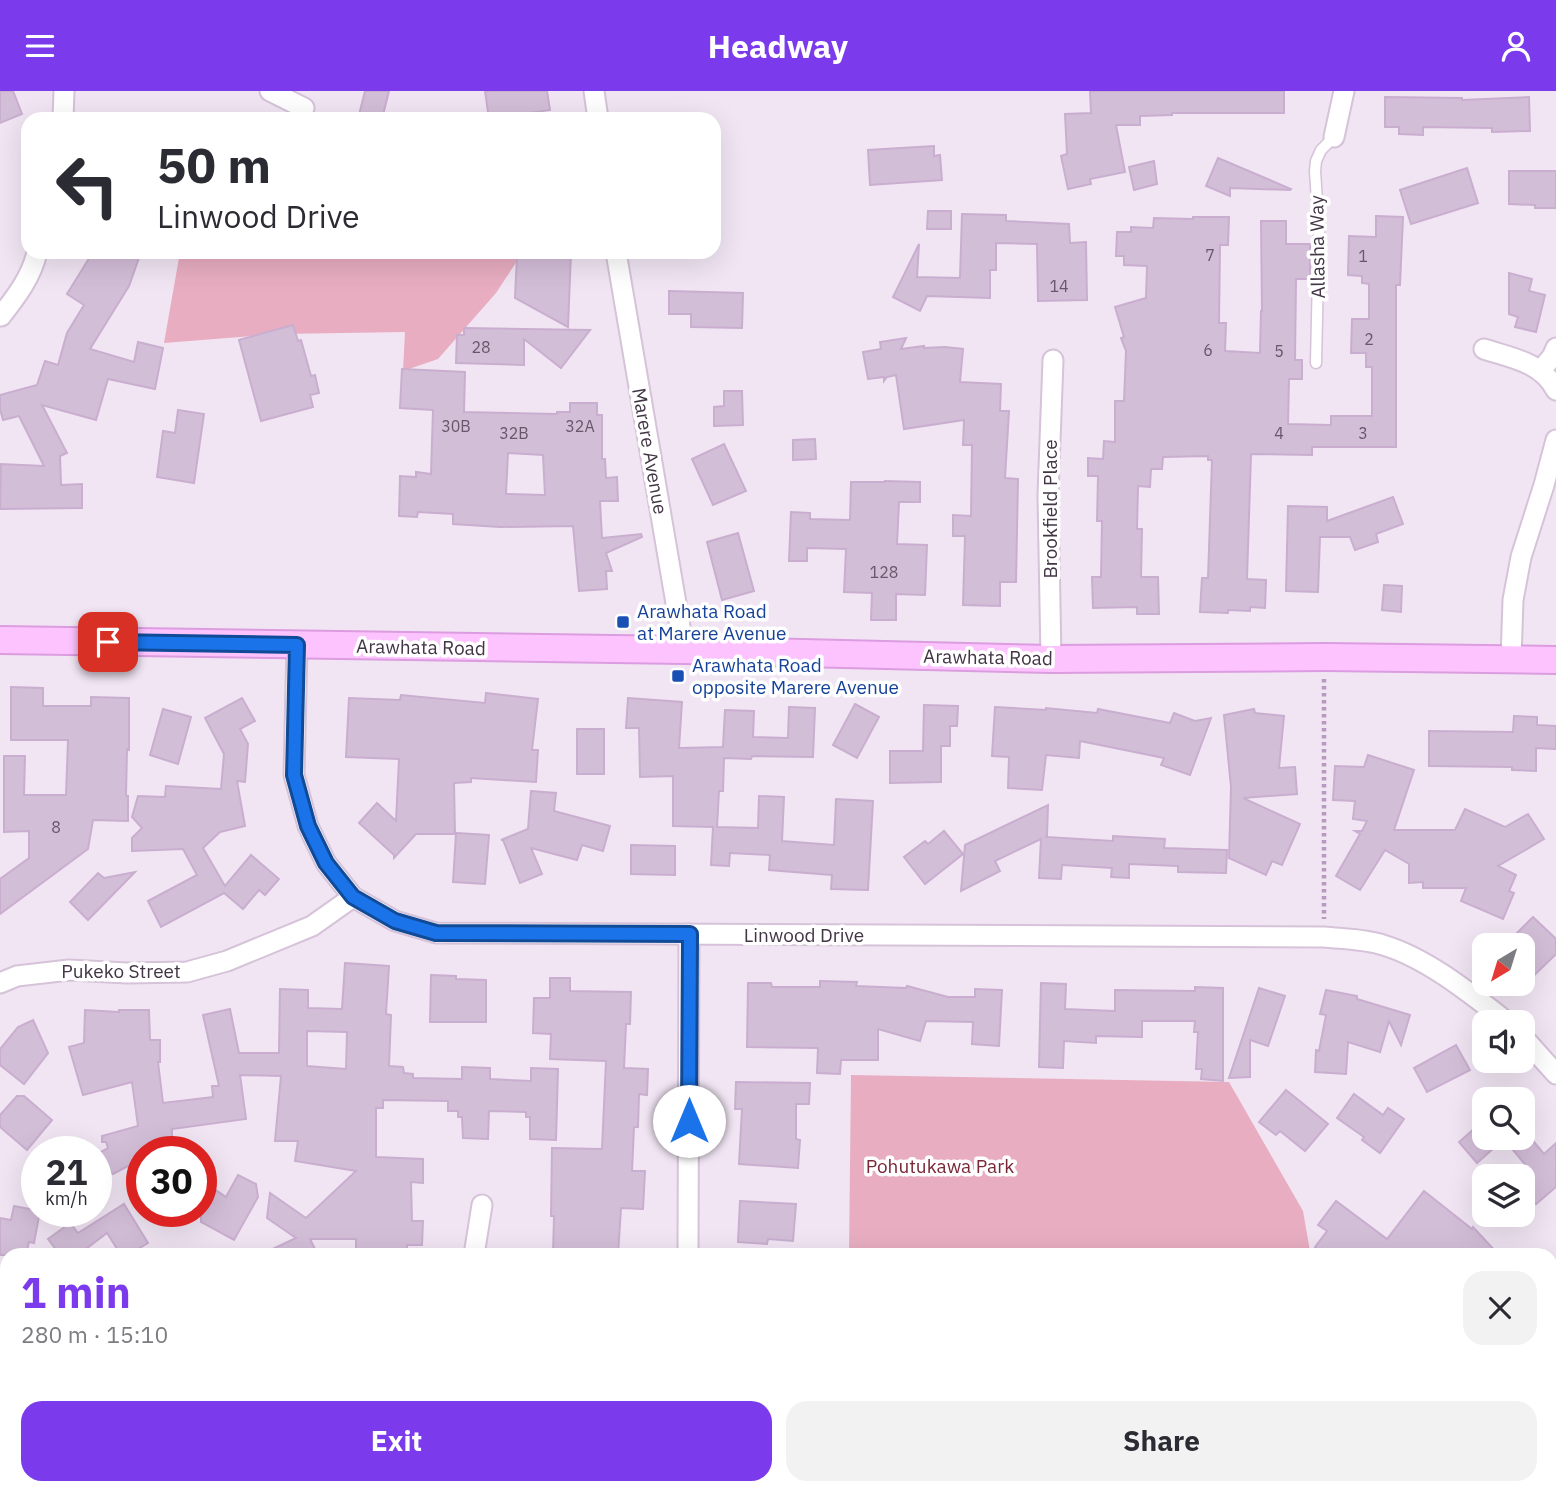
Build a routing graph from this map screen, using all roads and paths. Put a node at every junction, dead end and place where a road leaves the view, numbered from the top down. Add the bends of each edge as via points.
1 (64, 91) edge
2 (270, 91) edge
3 (594, 91) edge
4 (1344, 91) edge
5 (304, 108) dead end
6 (63, 112) edge
7 (597, 112) edge
8 (1334, 137) joint
9 (35, 259) edge
10 (617, 259) edge
11 (1, 316) edge
12 (1556, 348) edge
13 (1484, 349) dead end
14 (1053, 360) dead end
15 (1316, 363) dead end
16 (1540, 371) junction
17 (1556, 390) edge
18 (1556, 440) edge
19 (0, 641) edge
20 (297, 645) junction
21 (684, 650) junction
22 (1324, 657) junction
23 (1051, 659) junction
24 (1511, 659) junction
25 (1556, 660) edge
26 (353, 897) junction
27 (690, 934) junction
28 (1324, 937) junction
29 (0, 983) edge
30 (1492, 1010) edge
31 (1535, 1050) edge
32 (1556, 1073) edge
33 (482, 1205) dead end
34 (475, 1248) edge
35 (688, 1248) edge

1 - 6 street
2 - 5 street
3 - 7 street
4 - 8 street
8 - 15 lane, Allasha Way via 1321,150 1315,171 1319,230
9 - 11 street via 21,291
10 - 21 street, Marere Avenue
12 - 16 street
13 - 16 street
14 - 23 street, Brookfield Place via 1048,495
16 - 17 street
18 - 24 street via 1521,557 1513,600
19 - 20 main road, Arawhata Road
20 - 21 main road, Arawhata Road
20 - 26 street, Linwood Drive via 294,775 308,826 326,863
21 - 23 main road, Arawhata Road
22 - 23 main road, Arawhata Road
22 - 24 main road, Arawhata Road
22 - 28 path
24 - 25 main road, Arawhata Road
26 - 27 street, Linwood Drive via 395,921 436,933
26 - 29 street, Pukeko Street via 312,926 187,972 69,970 17,975
27 - 28 street, Linwood Drive
27 - 35 street
28 - 30 street, Linwood Drive via 1381,944 1411,955
31 - 32 street
33 - 34 street

